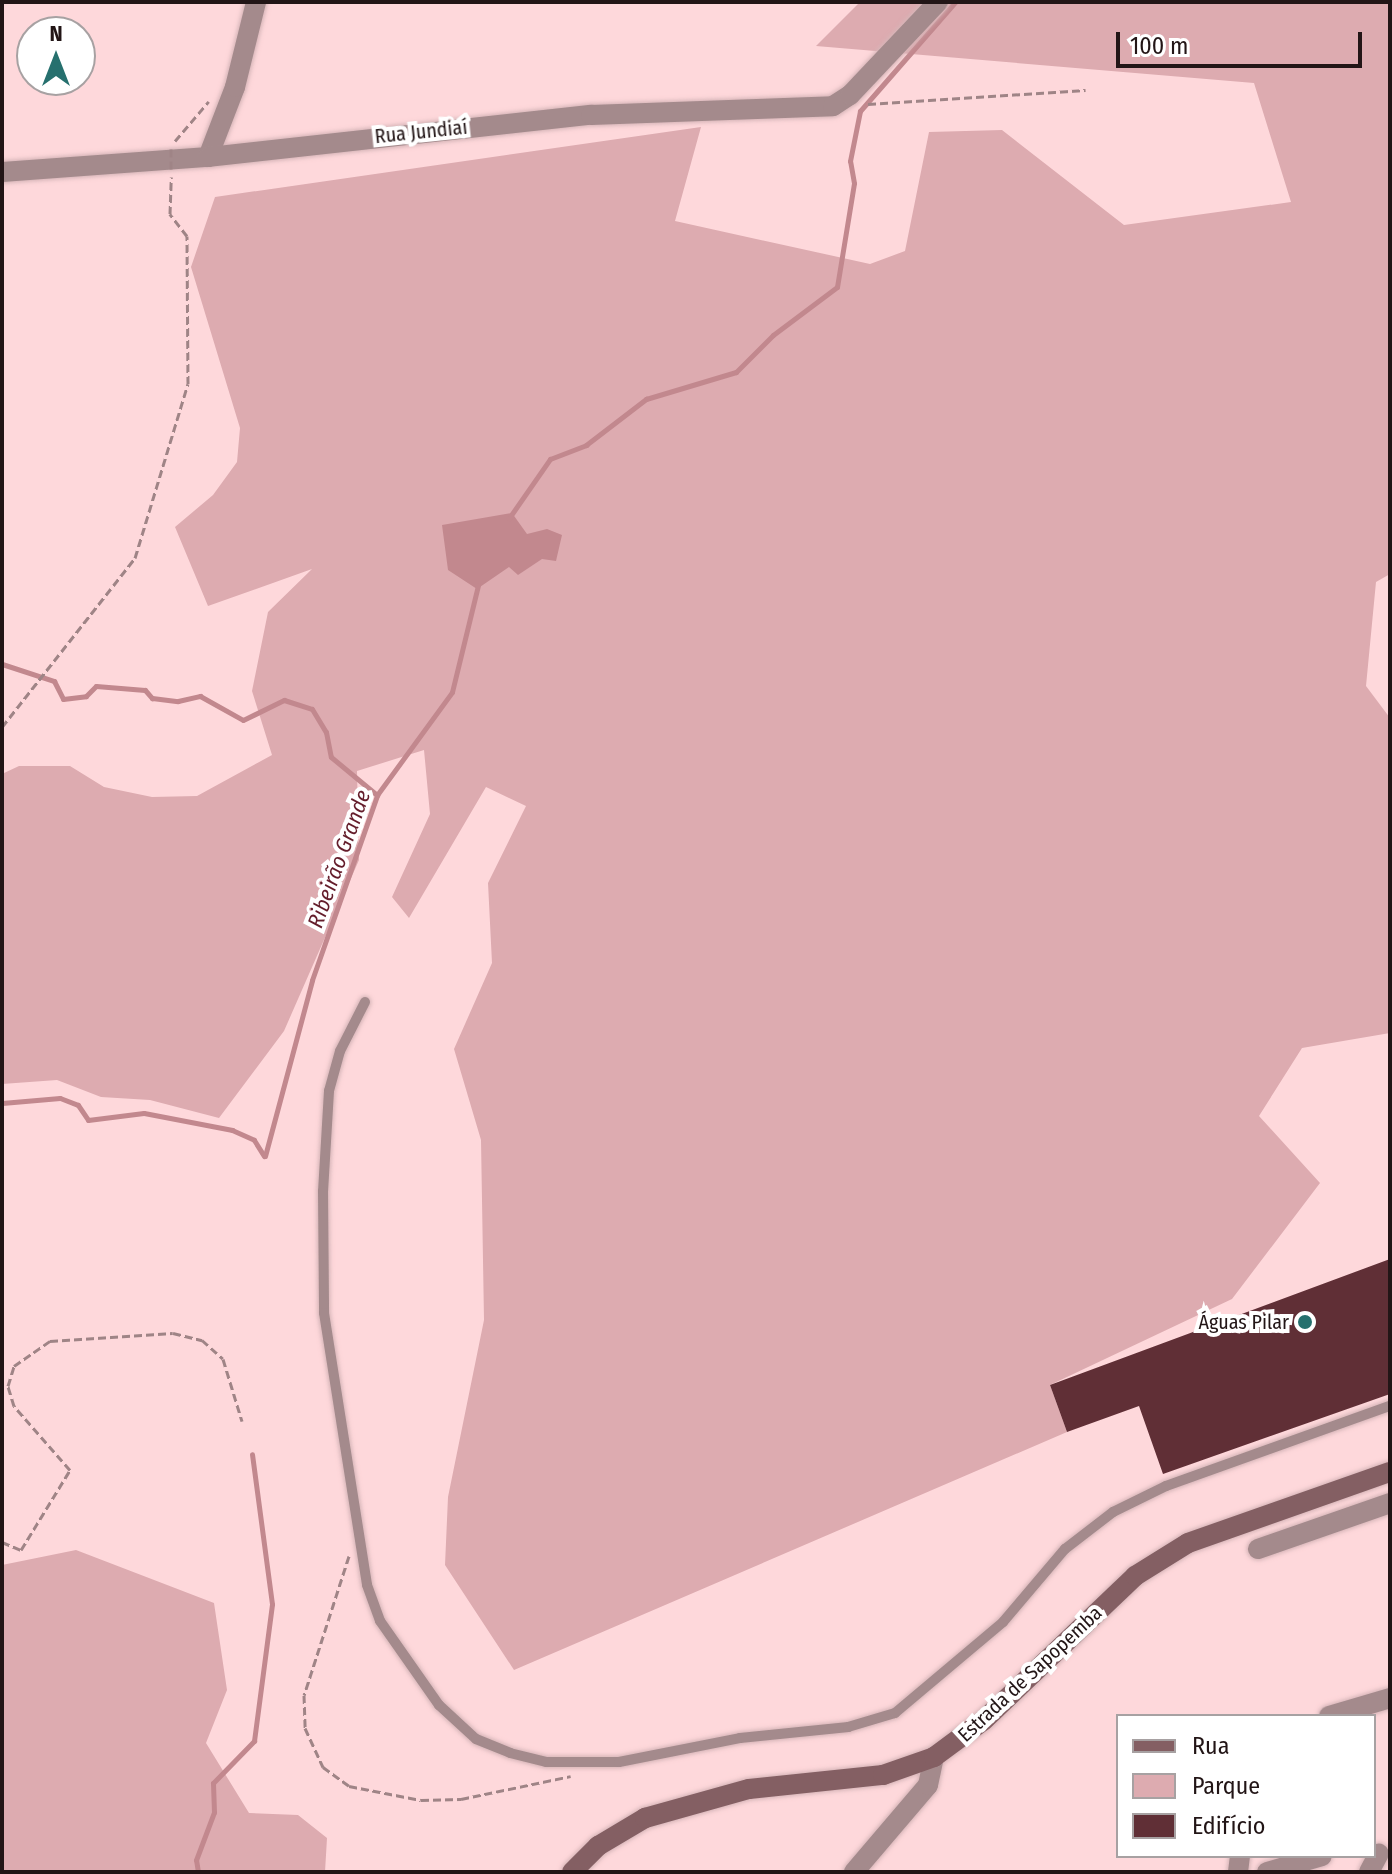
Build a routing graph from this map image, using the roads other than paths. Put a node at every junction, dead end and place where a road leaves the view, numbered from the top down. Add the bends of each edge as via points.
1 (256, 2) edge
2 (938, 2) edge
3 (208, 157) junction
4 (2, 172) edge
5 (365, 1002) dead end
6 (1390, 1406) edge
7 (1390, 1472) edge
8 (1390, 1503) edge
9 (1258, 1549) dead end
10 (1390, 1698) edge
11 (1336, 1714) edge
12 (934, 1757) junction
13 (1381, 1854) edge
14 (1315, 1858) edge
15 (572, 1872) edge
16 (854, 1872) edge
17 (1267, 1872) edge
18 (1369, 1872) edge

1 - 3 street via 235,87
2 - 3 street, Rua Jundiaí via 840,103 591,115
3 - 4 street, Rua Jundiaí
5 - 6 lane via 340,1051 324,1137 324,1313 357,1530 380,1621 439,1705 476,1739 546,1762 619,1762 740,1738 848,1727 895,1713 1003,1622 1065,1549 1113,1512 1166,1486
7 - 12 main road, Estrada de Sapopemba via 1175,1551 1135,1576 984,1720
8 - 9 street
10 - 11 street
12 - 15 main road, Estrada de Sapopemba via 883,1775 749,1789 645,1818 598,1846
12 - 16 street via 928,1785
13 - 18 street
14 - 17 street

